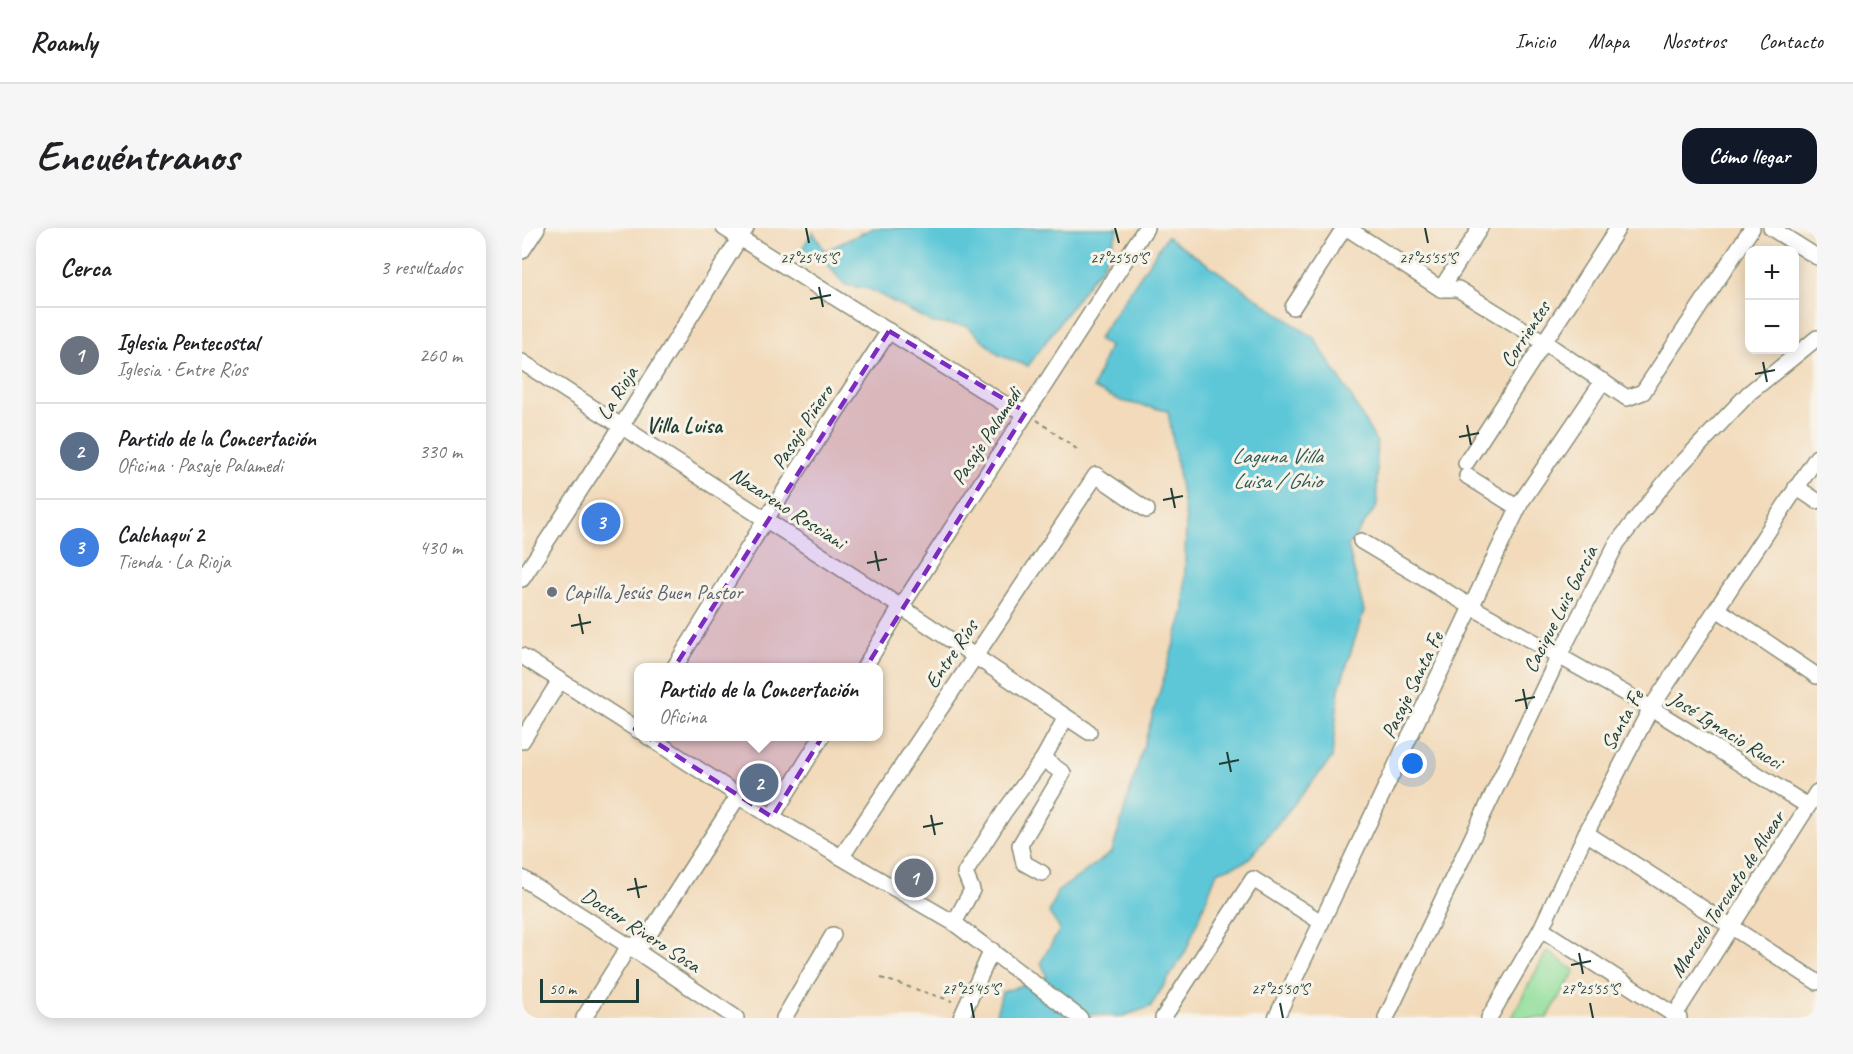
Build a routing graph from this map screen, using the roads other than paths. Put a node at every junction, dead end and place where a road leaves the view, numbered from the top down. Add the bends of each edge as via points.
1 (537, 228) edge
2 (724, 228) edge
3 (1146, 228) edge
4 (1345, 228) edge
5 (1480, 228) edge
6 (1618, 228) edge
7 (1752, 228) edge
8 (1771, 228) edge
9 (742, 233) edge
10 (522, 251) edge
11 (1817, 257) edge
12 (1441, 289) junction
13 (1293, 307) dead end
14 (889, 332) junction
15 (1817, 338) edge
16 (1544, 342) junction
17 (522, 362) edge
18 (1603, 381) junction
19 (1026, 412) junction
20 (621, 426) junction
21 (1817, 457) edge
22 (1796, 487) junction
23 (1817, 501) edge
24 (1518, 508) junction
25 (1147, 510) dead end
26 (766, 519) junction
27 (1361, 541) dead end
28 (522, 579) edge
29 (901, 607) junction
30 (1472, 607) junction
31 (1717, 609) junction
32 (522, 656) edge
33 (974, 656) junction
34 (1558, 656) junction
35 (677, 663) edge
36 (867, 663) edge
37 (1817, 675) edge
38 (559, 682) junction
39 (1651, 708) junction
40 (1066, 717) junction
41 (634, 726) edge
42 (1089, 732) dead end
43 (522, 741) edge
44 (657, 741) edge
45 (819, 741) edge
46 (1043, 759) junction
47 (1817, 792) edge
48 (739, 795) junction
49 (1808, 807) junction
50 (772, 817) junction
51 (1586, 833) junction
52 (842, 856) junction
53 (1042, 873) dead end
54 (522, 878) edge
55 (1321, 922) junction
56 (954, 923) junction
57 (1730, 928) junction
58 (1541, 929) junction
59 (833, 935) dead end
60 (629, 946) junction
61 (992, 950) junction
62 (1817, 982) edge
63 (964, 1012) edge
64 (1676, 1017) edge
65 (584, 1018) edge
66 (736, 1018) edge
67 (784, 1018) edge
68 (1080, 1018) edge
69 (1162, 1018) edge
70 (1276, 1018) edge
71 (1386, 1018) edge
72 (1489, 1018) edge

1 - 10 street
2 - 9 street
3 - 19 street, Pasaje Palamedi
4 - 12 street
4 - 13 street
5 - 12 street
6 - 16 street, Corrientes
7 - 18 street via 1643,392 1627,398
8 - 11 street
9 - 14 street
9 - 20 street, La Rioja
12 - 16 street via 1458,289
14 - 19 street via 1003,403
14 - 26 street, Pasaje Piñero
15 - 34 street, Cacique Luis García via 1749,393 1671,475 1617,543
16 - 18 street
16 - 24 street, Corrientes via 1466,470
17 - 20 street, Nazareno Rosciani
18 - 24 street, Pasaje Santa Fe
19 - 29 street, Pasaje Palamedi
20 - 26 street, Nazareno Rosciani
20 - 28 street, La Rioja
21 - 22 street, Santa Fe
22 - 23 street
22 - 31 street, Santa Fe
24 - 30 street, Pasaje Santa Fe
25 - 33 street, Entre Ríos via 1096,476
26 - 29 street, Nazareno Rosciani
26 - 35 street, Pasaje Piñero
27 - 30 street
29 - 33 street, Nazareno Rosciani
29 - 36 street, Pasaje Palamedi
30 - 34 street
30 - 55 street, Pasaje Santa Fe
31 - 37 street
31 - 39 street, Santa Fe
32 - 38 street
33 - 40 street, Nazareno Rosciani
33 - 52 street, Entre Ríos
34 - 39 street, José Ignacio Rucci
34 - 71 street, Cacique Luis García
38 - 41 street
38 - 43 street
39 - 49 street, José Ignacio Rucci
39 - 51 street, Santa Fe
40 - 42 street, Nazareno Rosciani
40 - 46 street
44 - 48 street
45 - 50 street
46 - 53 street via 1063,773 1020,845 1024,863
46 - 56 street via 965,873 972,890
47 - 49 street, Marcelo Torcuato de Alvear
48 - 50 street
48 - 60 street via 644,942
49 - 57 street, Marcelo Torcuato de Alvear
50 - 52 street
51 - 57 street
51 - 58 street, Santa Fe
52 - 56 street
54 - 60 street, Doctor Rivero Sosa
55 - 69 street via 1253,879
55 - 70 street, Pasaje Santa Fe
56 - 61 street
57 - 62 street
57 - 64 street, Marcelo Torcuato de Alvear
58 - 64 street
58 - 72 street, Santa Fe
59 - 67 street
60 - 65 street
60 - 66 street, Doctor Rivero Sosa
61 - 63 street
61 - 68 street

